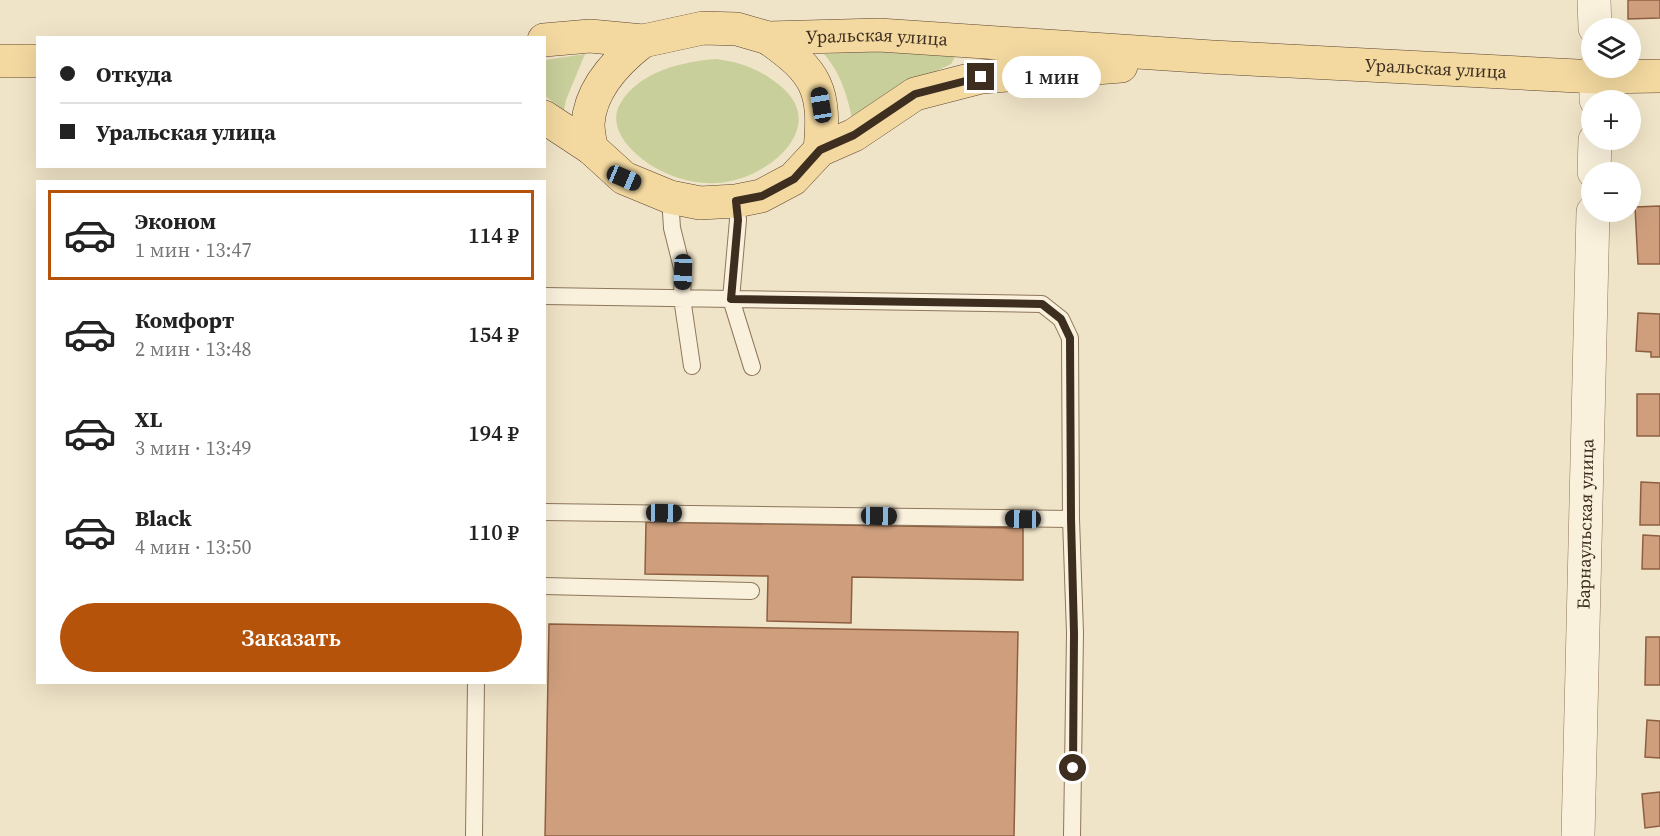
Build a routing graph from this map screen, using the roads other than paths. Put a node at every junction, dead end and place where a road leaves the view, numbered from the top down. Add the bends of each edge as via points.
1 (1594, 0) edge
2 (1595, 18) edge
3 (768, 38) junction
4 (546, 40) edge
5 (643, 40) junction
6 (1212, 57) junction
7 (0, 61) edge
8 (36, 61) edge
9 (1660, 76) edge
10 (1596, 82) edge
11 (546, 118) edge
12 (591, 148) junction
13 (820, 150) junction
14 (670, 197) junction
15 (736, 201) junction
16 (1593, 222) edge
17 (546, 296) edge
18 (682, 298) junction
19 (731, 299) junction
20 (692, 366) dead end
21 (752, 367) dead end
22 (546, 512) edge
23 (1071, 519) junction
24 (546, 586) edge
25 (751, 591) dead end
26 (476, 684) edge
27 (474, 836) edge
28 (1072, 836) edge
29 (1578, 836) edge

1 - 2 street
3 - 5 main road, Уральская улица via 737,29 703,28
3 - 6 main road, Уральская улица via 879,35
3 - 13 main road via 804,68 819,91 823,118
4 - 5 main road, Уральская улица via 590,36
5 - 12 main road via 626,54 597,91 588,123
6 - 10 main road, Уральская улица
6 - 13 main road, Уральская улица via 981,77 915,94 854,135
7 - 8 main road
9 - 10 main road, Уральская улица
11 - 12 main road, Уральская улица
12 - 14 main road, Уральская улица via 624,178
13 - 15 main road, Уральская улица via 794,179 762,196
14 - 15 main road, Уральская улица via 700,203
14 - 18 lane via 672,228 683,272
15 - 19 lane
16 - 29 street, Барнаульская улица
17 - 18 lane
18 - 19 lane
18 - 20 lane
19 - 21 lane
19 - 23 lane via 1042,304 1061,319 1070,338
22 - 23 lane
23 - 28 lane
24 - 25 lane
26 - 27 lane

